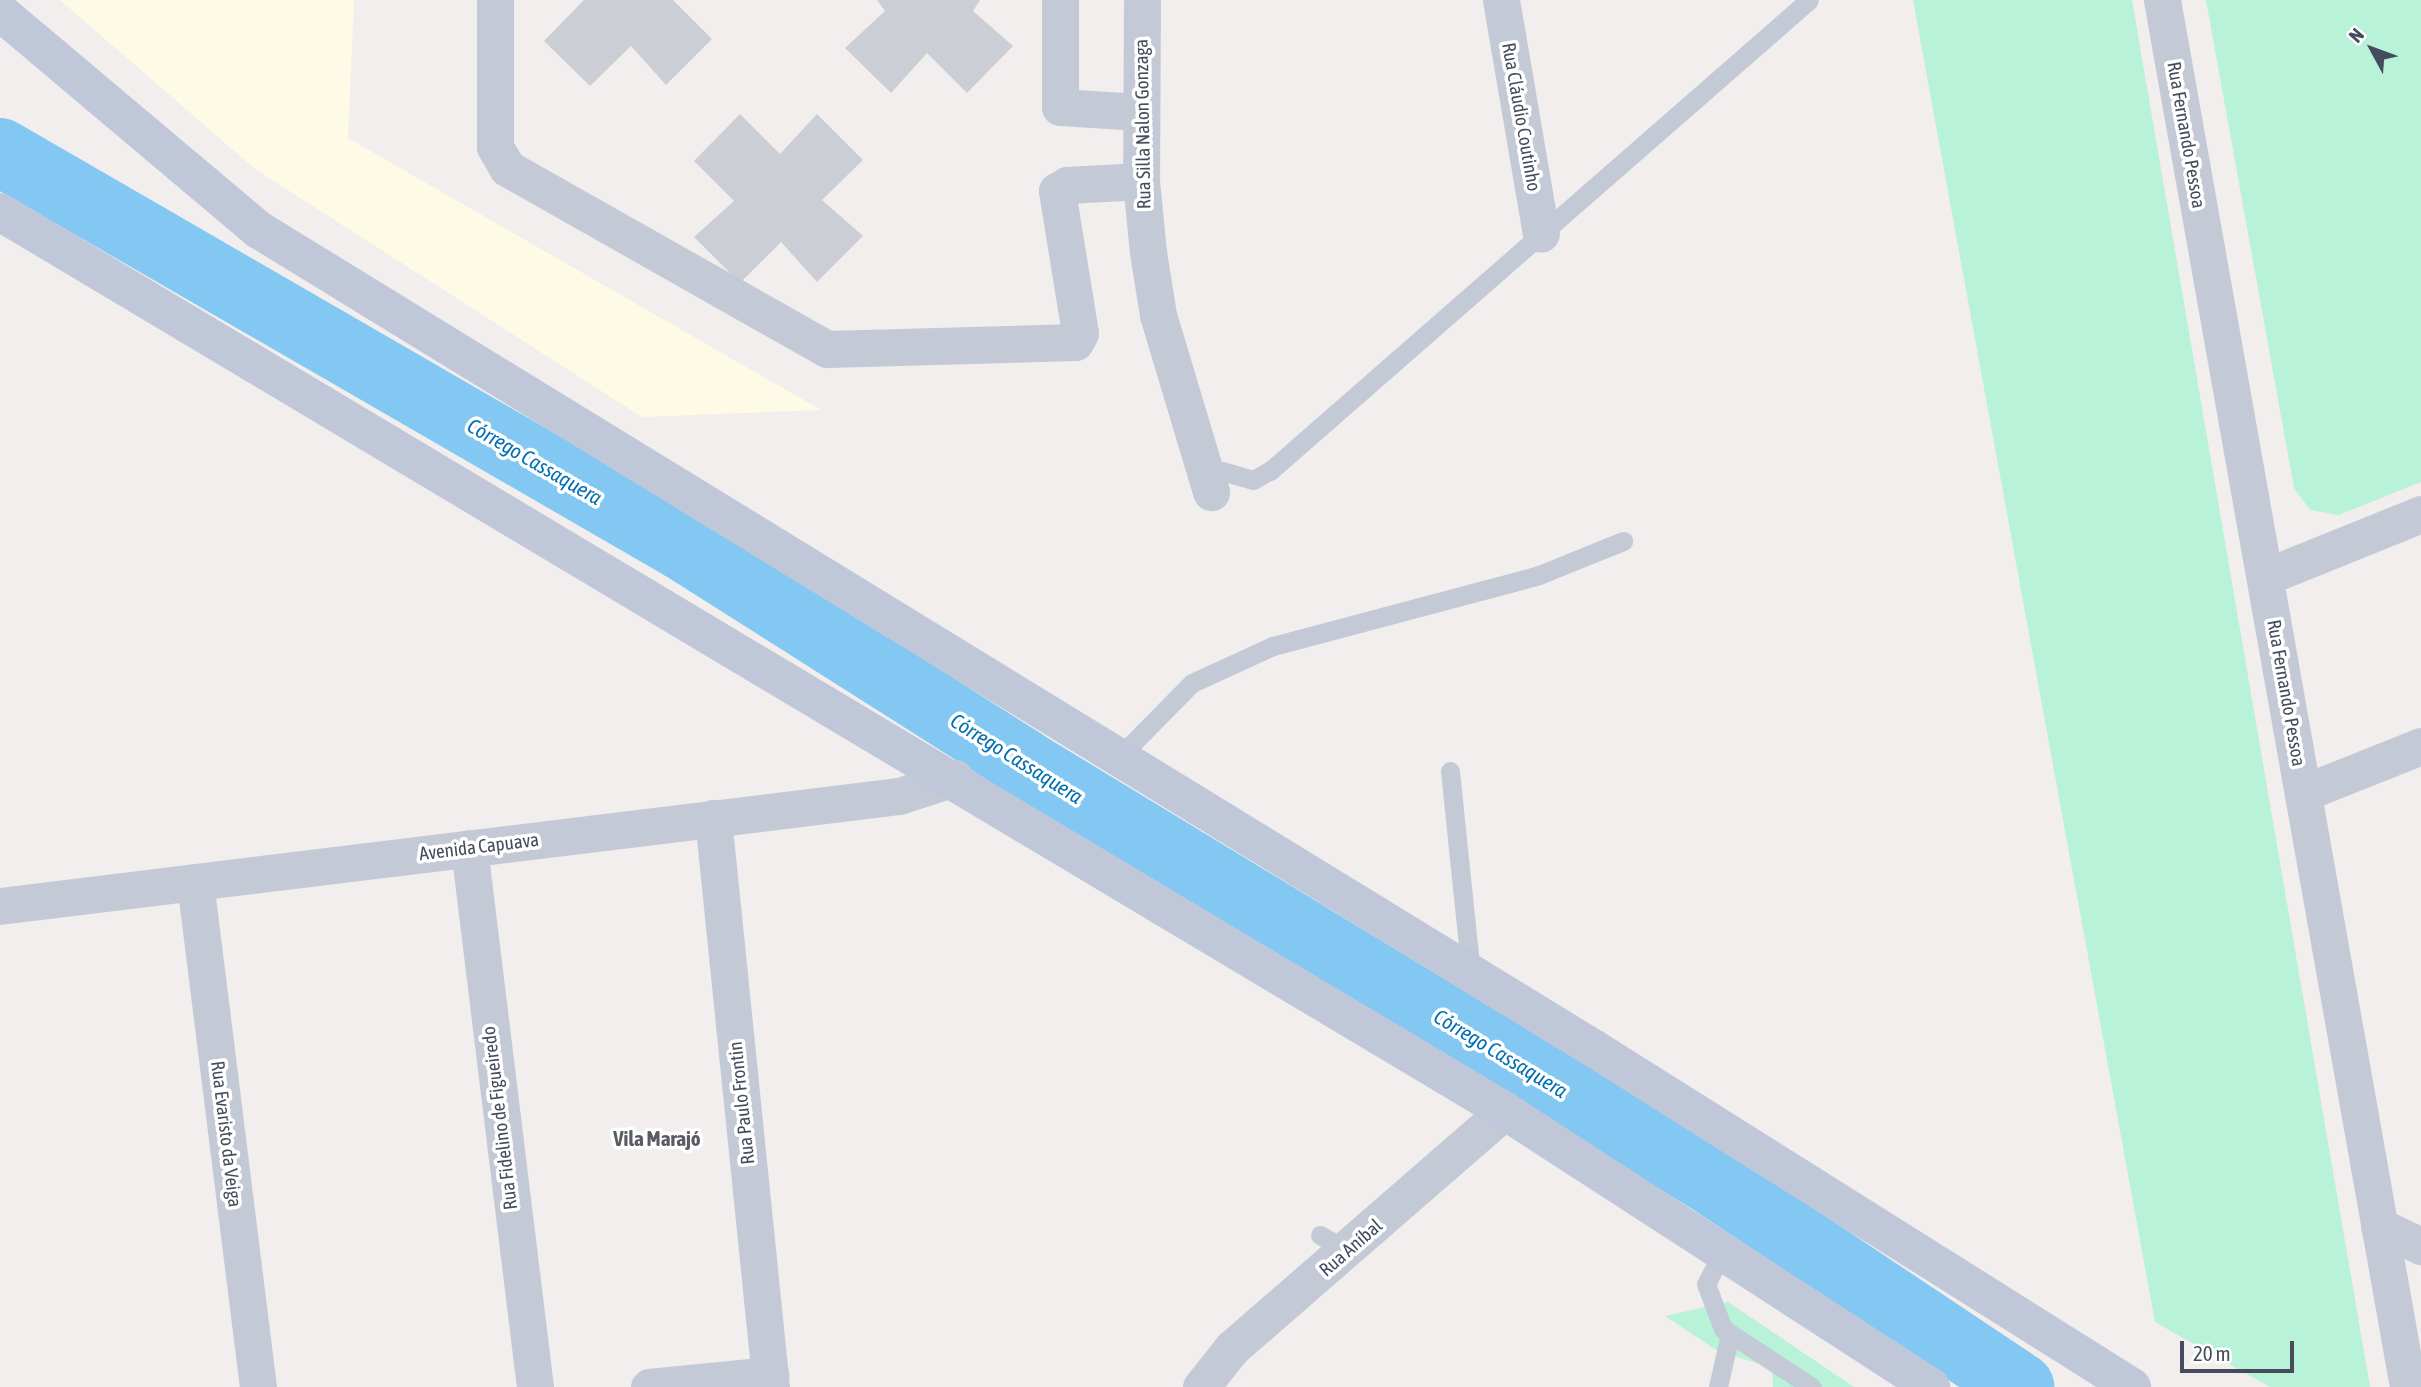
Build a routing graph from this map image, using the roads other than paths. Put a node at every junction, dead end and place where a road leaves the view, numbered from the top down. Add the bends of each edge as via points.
1 (495, 0) edge
2 (1060, 0) edge
3 (1142, 0) edge
4 (1501, 0) edge
5 (1809, 0) edge
6 (2162, 0) edge
7 (0, 12) edge
8 (1140, 111) junction
9 (1140, 181) junction
10 (0, 212) edge
11 (1541, 234) junction
12 (1211, 492) joint
13 (2421, 514) edge
14 (1623, 541) dead end
15 (2265, 577) junction
16 (2421, 746) edge
17 (1116, 760) junction
18 (1450, 771) dead end
19 (956, 778) junction
20 (2303, 793) junction
21 (713, 818) junction
22 (468, 848) junction
23 (195, 882) junction
24 (0, 906) edge
25 (1472, 976) junction
26 (1505, 1111) junction
27 (2379, 1226) junction
28 (2421, 1246) edge
29 (1724, 1249) junction
30 (1729, 1338) junction
31 (771, 1381) edge
32 (258, 1387) edge
33 (535, 1387) edge
34 (649, 1387) edge
35 (1201, 1387) edge
36 (1718, 1387) edge
37 (1812, 1387) edge
38 (1931, 1387) edge
39 (2133, 1387) edge
40 (2408, 1387) edge

1 - 9 street via 495,147 507,168 827,349 1075,342 1080,333 1057,191 1067,185
2 - 8 street via 1060,107
3 - 8 street, Rua Silla Nalon Gonzaga
4 - 11 street, Rua Cláudio Coutinho
5 - 11 lane
6 - 15 street, Rua Fernando Pessoa
7 - 17 main road via 259,230
8 - 9 street, Rua Silla Nalon Gonzaga
9 - 12 street, Rua Silla Nalon Gonzaga via 1158,315
10 - 19 main road
11 - 12 lane via 1271,470 1253,480 1222,471
13 - 15 street
14 - 17 lane via 1539,575 1273,646 1192,683
15 - 20 street, Rua Fernando Pessoa
16 - 20 street
17 - 25 main road
18 - 25 lane
19 - 21 street, Avenida Capuava via 899,796
19 - 26 main road
20 - 27 street, Rua Fernando Pessoa
21 - 22 street, Avenida Capuava
21 - 31 street, Rua Paulo Frontin
22 - 23 street, Avenida Capuava
22 - 33 street, Rua Fidelino de Figueiredo
23 - 24 street, Avenida Capuava
23 - 32 street, Rua Evaristo da Veiga
25 - 39 main road
26 - 29 main road
26 - 35 street, Rua Aníbal via 1334,1243 1232,1348
27 - 28 street
27 - 40 street, Rua Fernando Pessoa
29 - 30 lane via 1706,1283
29 - 38 main road
30 - 36 lane
30 - 37 lane via 1765,1353
31 - 34 street

